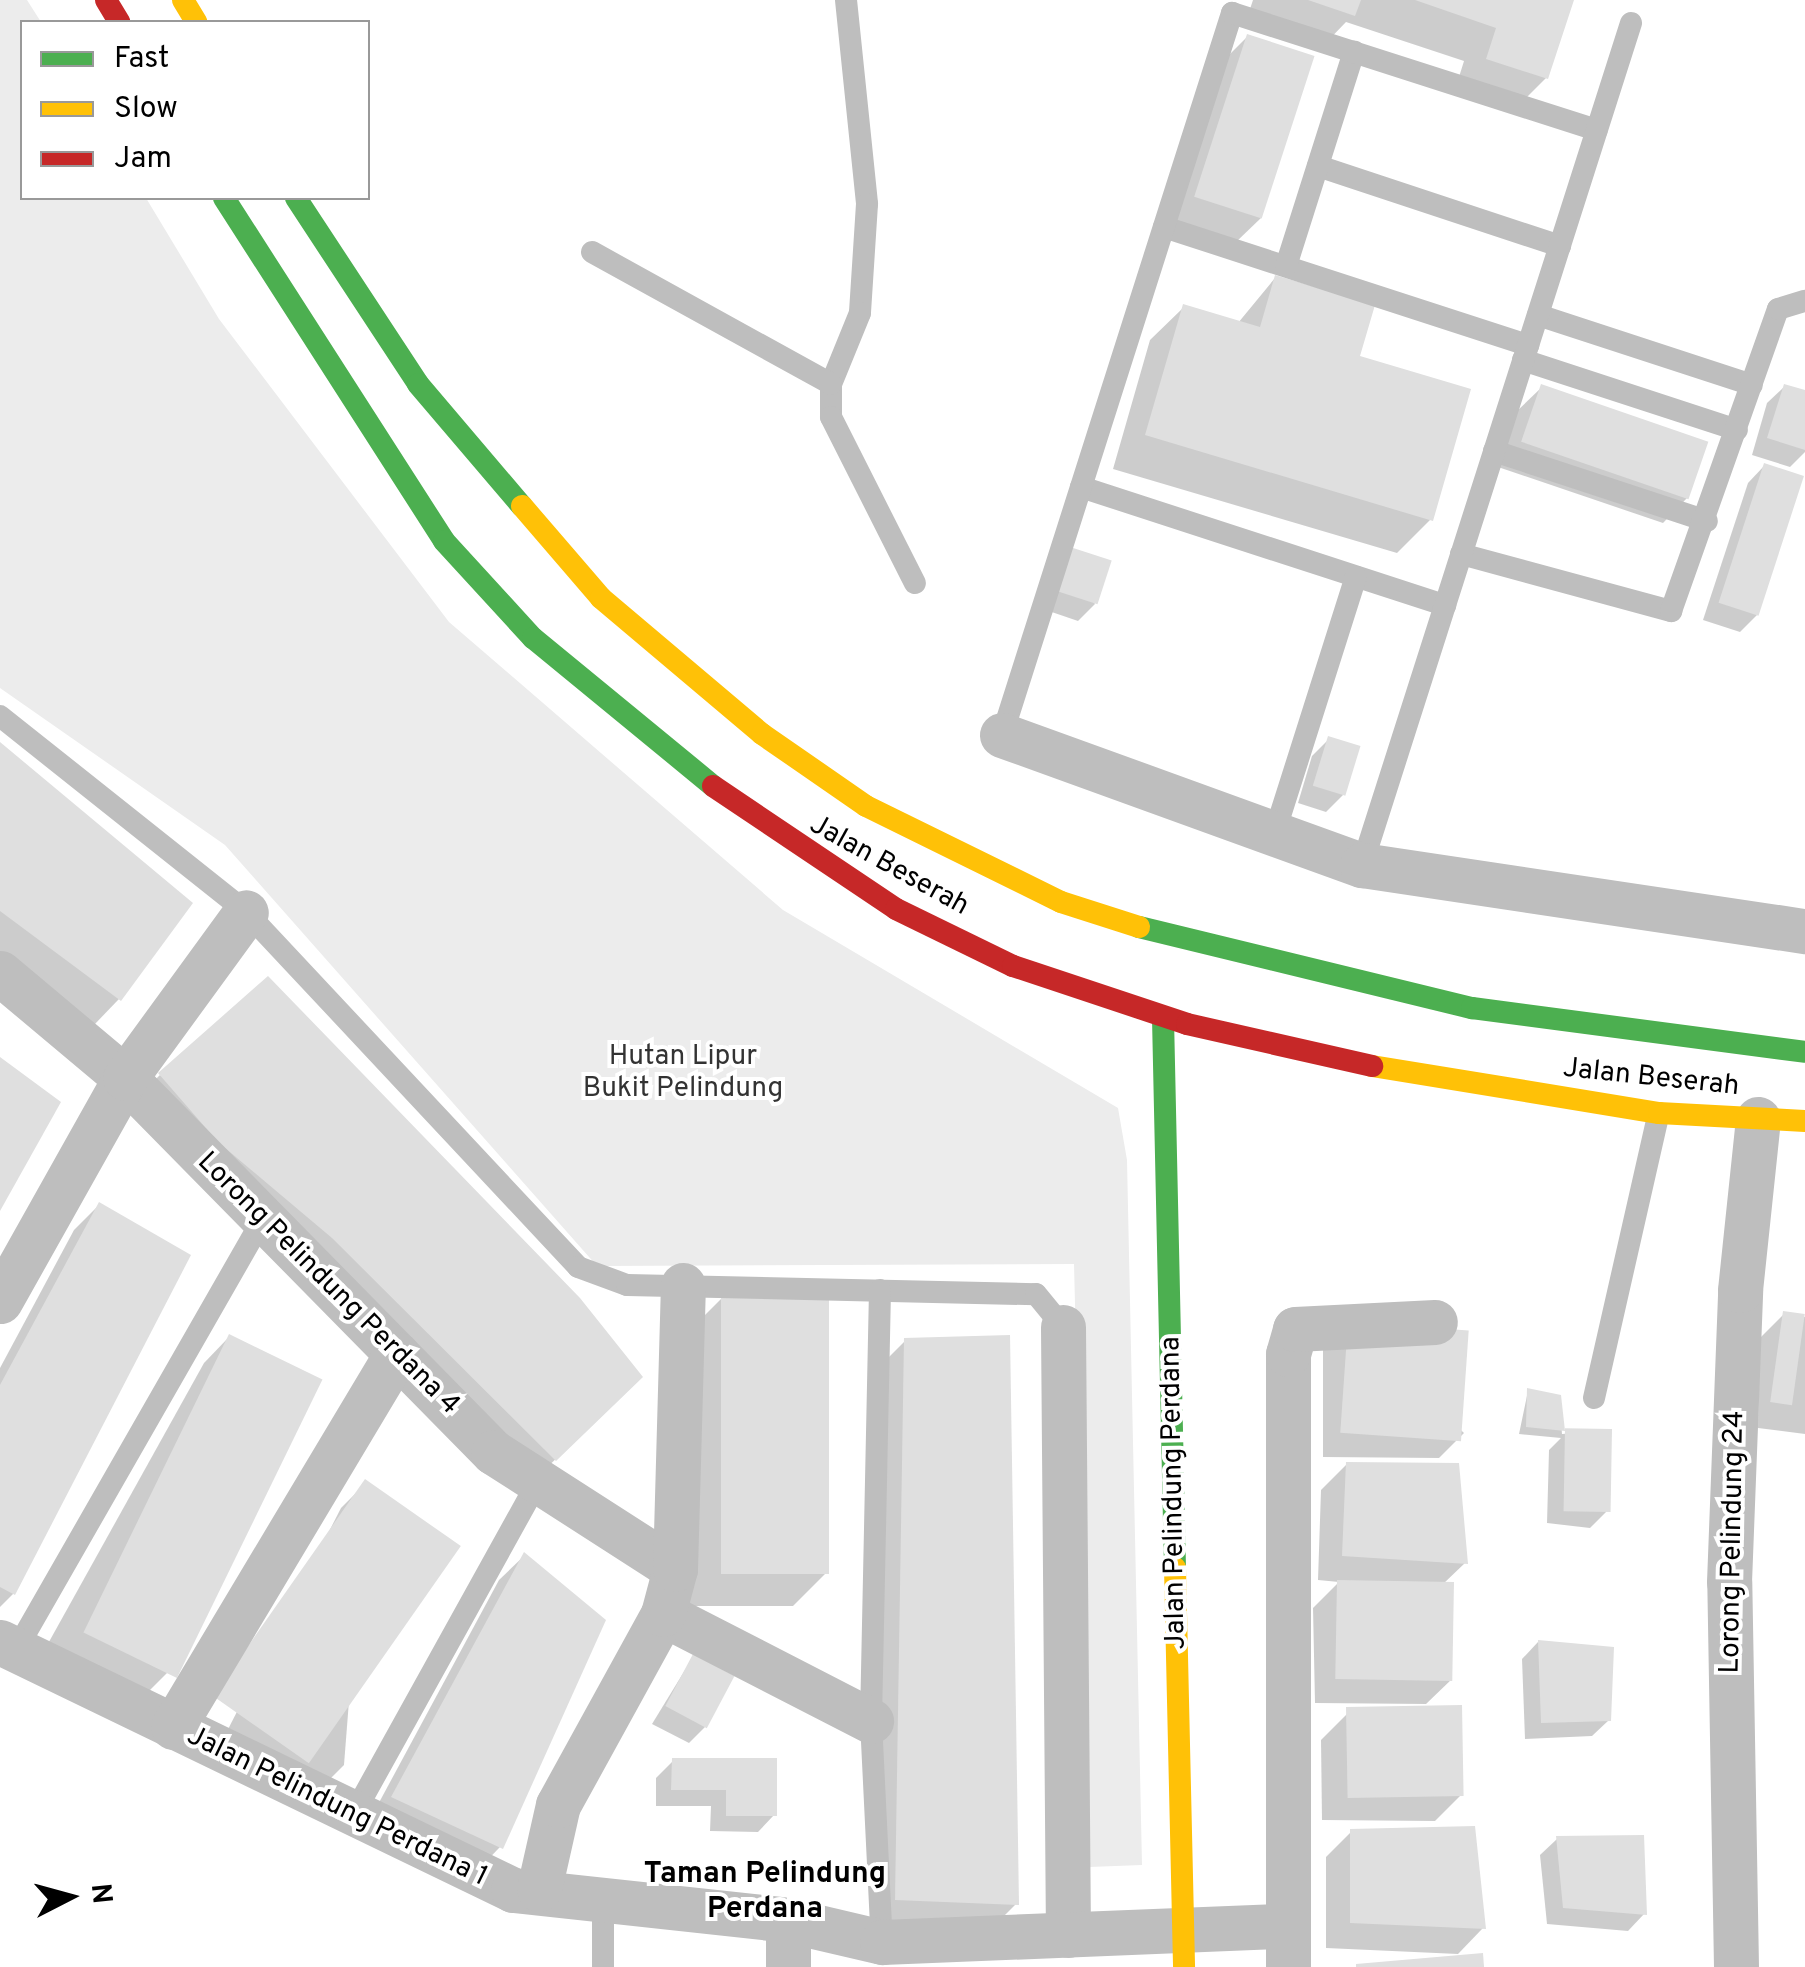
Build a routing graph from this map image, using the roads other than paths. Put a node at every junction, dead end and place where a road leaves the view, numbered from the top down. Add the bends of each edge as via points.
1 (846, 0) edge
2 (1631, 23) dead end
3 (1354, 52) junction
4 (1596, 130) junction
5 (1318, 166) junction
6 (225, 200) edge
7 (297, 200) edge
8 (1164, 227) junction
9 (1560, 246) junction
10 (592, 252) dead end
11 (1286, 266) junction
12 (1805, 301) edge
13 (1538, 315) junction
14 (1525, 353) junction
15 (832, 384) junction
16 (1752, 385) junction
17 (1737, 430) junction
18 (1494, 451) junction
19 (1081, 487) junction
20 (1706, 521) junction
21 (1461, 554) junction
22 (1356, 577) junction
23 (915, 584) dead end
24 (1445, 605) junction
25 (0, 716) edge
26 (1002, 735) joint
27 (1272, 838) junction
28 (1362, 865) junction
29 (246, 912) junction
30 (1805, 932) edge
31 (0, 973) edge
32 (1163, 1018) junction
33 (1805, 1052) edge
34 (125, 1078) junction
35 (1659, 1113) junction
36 (1758, 1119) junction
37 (1805, 1121) edge
38 (263, 1219) junction
39 (684, 1285) junction
40 (880, 1290) junction
41 (0, 1301) edge
42 (1434, 1322) dead end
43 (1064, 1327) joint
44 (396, 1354) junction
45 (1594, 1398) dead end
46 (536, 1484) junction
47 (675, 1569) junction
48 (663, 1614) junction
49 (8, 1646) edge
50 (871, 1722) junction
51 (173, 1728) junction
52 (352, 1817) junction
53 (539, 1889) junction
54 (603, 1896) junction
55 (788, 1920) junction
56 (1068, 1935) junction
57 (882, 1942) junction
58 (1288, 1947) edge
59 (1184, 1949) edge
60 (603, 1967) edge
61 (788, 1967) edge
62 (1736, 1967) edge

1 - 15 lane via 867,204 860,313
2 - 4 lane
3 - 4 lane
3 - 5 lane
3 - 8 lane via 1232,12
4 - 9 lane
5 - 9 lane
5 - 11 lane
6 - 32 main road, Jalan Beserah via 444,541 604,708 774,835 896,909 1013,966
7 - 33 main road, Jalan Beserah via 418,384 601,598 687,675 866,806 1061,902 1206,949 1472,1008
8 - 11 lane
8 - 19 lane
9 - 13 lane
10 - 15 lane
11 - 14 lane
12 - 16 lane via 1778,309
13 - 14 lane
13 - 16 lane
14 - 17 lane
14 - 18 lane
15 - 23 lane via 838,435
16 - 17 lane
17 - 20 lane
18 - 20 lane
18 - 21 lane
19 - 22 lane
19 - 26 lane
20 - 21 lane via 1672,611
21 - 24 lane
22 - 24 lane
22 - 27 lane
24 - 28 lane
25 - 29 lane
26 - 27 street
27 - 28 street
28 - 30 street
29 - 34 street
29 - 39 lane via 578,1267 627,1284
31 - 34 street, Lorong Pelindung Perdana 4
32 - 35 main road, Jalan Beserah via 1453,1084
32 - 59 main road, Jalan Pelindung Perdana
34 - 38 street, Lorong Pelindung Perdana 4
34 - 41 street
35 - 36 main road, Jalan Beserah
35 - 45 lane
36 - 37 main road, Jalan Beserah
36 - 62 street, Lorong Pelindung 24 via 1740,1290 1729,1582
38 - 44 street, Lorong Pelindung Perdana 4
38 - 49 lane
39 - 40 lane
39 - 47 street
40 - 43 lane via 1036,1294
40 - 50 lane
42 - 58 street via 1295,1329 1288,1354
43 - 56 street
44 - 46 street, Lorong Pelindung Perdana 4
44 - 51 street
46 - 47 street, Lorong Pelindung Perdana 4
46 - 52 lane
47 - 48 street
48 - 50 street
48 - 53 street via 558,1805
49 - 51 street, Jalan Pelindung Perdana 1
50 - 57 lane
51 - 52 street, Jalan Pelindung Perdana 1
52 - 53 street, Jalan Pelindung Perdana 1 via 493,1884
53 - 54 street, Jalan Pelindung Perdana 1
54 - 55 street, Jalan Pelindung Perdana 1
54 - 60 lane
55 - 57 street, Jalan Pelindung Perdana 1
55 - 61 street
56 - 57 street, Jalan Pelindung Perdana 1
56 - 59 street, Jalan Pelindung Perdana 1
58 - 59 street, Jalan Pelindung Perdana 1

